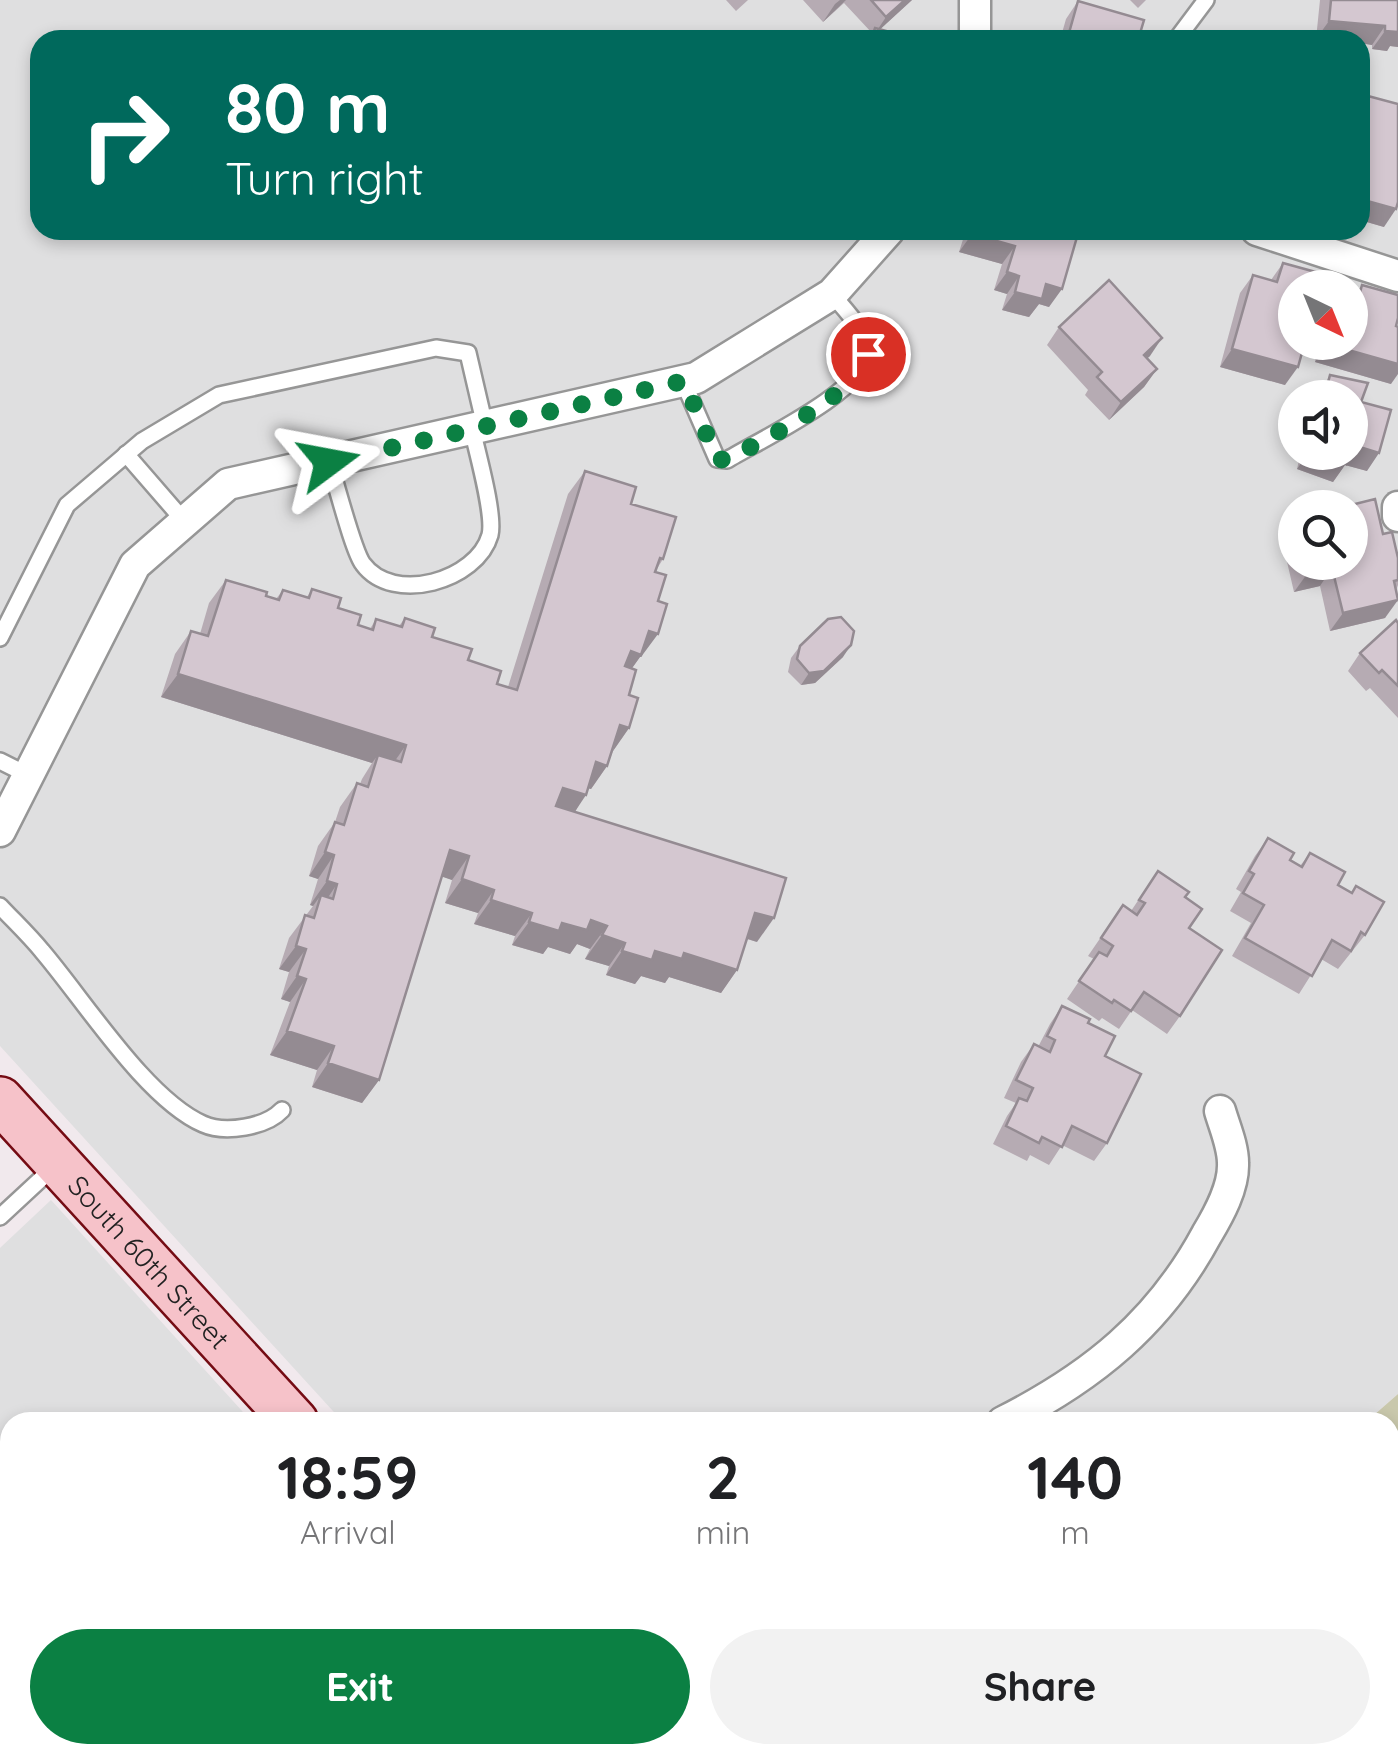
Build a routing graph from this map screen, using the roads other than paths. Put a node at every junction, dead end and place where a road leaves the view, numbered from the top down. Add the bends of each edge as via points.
1 (975, 0) edge
2 (1206, 0) edge
3 (975, 30) edge
4 (1184, 30) edge
5 (880, 240) edge
6 (1288, 240) edge
7 (1398, 276) edge
8 (832, 294) junction
9 (684, 381) junction
10 (478, 427) junction
11 (126, 454) junction
12 (329, 462) junction
13 (1398, 507) edge
14 (1398, 516) edge
15 (185, 522) junction
16 (0, 638) edge
17 (0, 761) edge
18 (30, 776) junction
19 (0, 831) edge
20 (0, 906) edge
21 (0, 1100) edge
22 (282, 1110) dead end
23 (1220, 1111) dead end
24 (58, 1163) junction
25 (0, 1217) edge
26 (287, 1412) edge
27 (1023, 1412) edge

1 - 3 street
2 - 4 lane
5 - 8 street
6 - 7 street
8 - 9 street
8 - 9 lane via 866,343 865,364 824,402 727,460 717,459
9 - 10 street
10 - 11 lane via 468,354 436,348 219,394
10 - 12 street
10 - 12 lane via 490,534 468,570 412,587 386,582 362,564
11 - 15 lane
11 - 16 lane via 67,505
12 - 15 street via 228,484
13 - 14 street
15 - 18 street via 135,566
17 - 18 lane
18 - 19 street
20 - 22 lane via 166,1102 206,1126 231,1129
21 - 24 street, South 60th Street
23 - 27 street via 1234,1165 1219,1213 1192,1261 1120,1348
24 - 25 lane
24 - 26 street, South 60th Street

